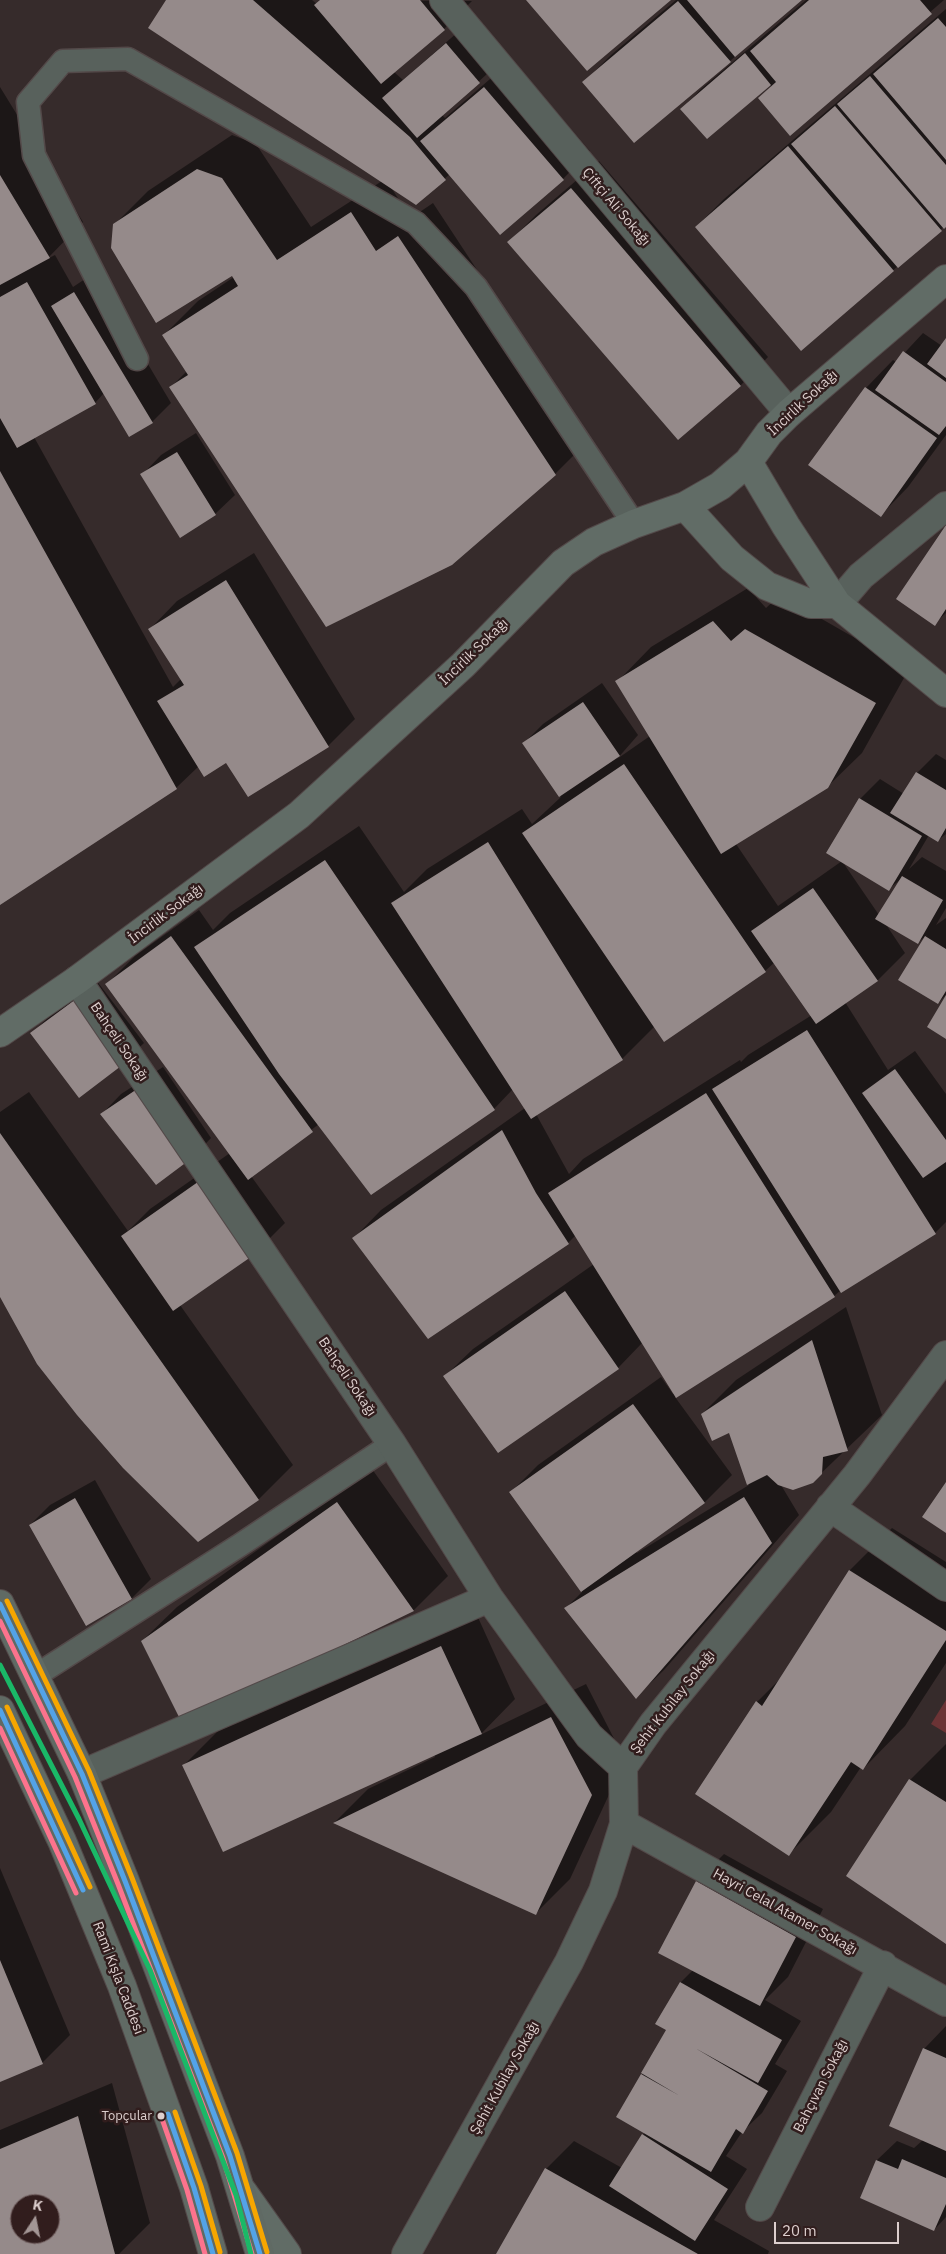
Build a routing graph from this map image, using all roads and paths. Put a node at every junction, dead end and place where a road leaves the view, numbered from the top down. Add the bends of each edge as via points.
1 (444, 0) edge
2 (946, 279) edge
3 (137, 359) dead end
4 (789, 413) junction
5 (748, 462) junction
6 (685, 506) junction
7 (946, 506) edge
8 (634, 524) junction
9 (837, 604) junction
10 (946, 693) edge
11 (77, 980) junction
12 (0, 1033) edge
13 (946, 1355) edge
14 (392, 1444) junction
15 (830, 1507) junction
16 (946, 1587) edge
17 (489, 1598) junction
18 (0, 1604) edge
19 (35, 1676) junction
20 (0, 1710) edge
21 (623, 1767) junction
22 (82, 1774) junction
23 (624, 1824) junction
24 (882, 1965) junction
25 (946, 2002) edge
26 (241, 2190) junction
27 (760, 2207) dead end
28 (213, 2254) edge
29 (260, 2254) edge
30 (287, 2254) edge
31 (406, 2254) edge

1 - 4 street, Çiftçi Ali Sokağı
2 - 4 street, İncirlik Sokağı
3 - 8 lane via 34,155 28,102 63,61 128,58 416,223 476,287
4 - 5 street, İncirlik Sokağı via 769,433
5 - 6 street, İncirlik Sokağı via 720,486
5 - 9 street
6 - 8 street, İncirlik Sokağı
6 - 9 street via 732,558 767,586 811,604
7 - 9 street via 861,576
8 - 11 street, İncirlik Sokağı via 594,542 563,563 463,665 299,815
9 - 10 street
11 - 12 street, İncirlik Sokağı
11 - 14 street, Bahçeli Sokağı
13 - 15 street, Şehit Kubilay Sokağı
14 - 17 street, Bahçeli Sokağı
14 - 19 lane
15 - 16 street
15 - 21 street, Şehit Kubilay Sokağı via 653,1724
17 - 21 street, Bahçeli Sokağı via 589,1736
17 - 22 street
18 - 19 main road
19 - 22 main road
20 - 28 main road, Rami Kışla Caddesi via 62,1841 122,1986 190,2178
21 - 23 street, Şehit Kubilay Sokağı
22 - 26 main road
23 - 24 street, Hayri Celal Atamer Sokağı
23 - 31 street, Şehit Kubilay Sokağı via 602,1891 569,1962
24 - 25 street, Hayri Celal Atamer Sokağı
24 - 27 street, Bahçıvan Sokağı
26 - 29 main road
26 - 30 street

